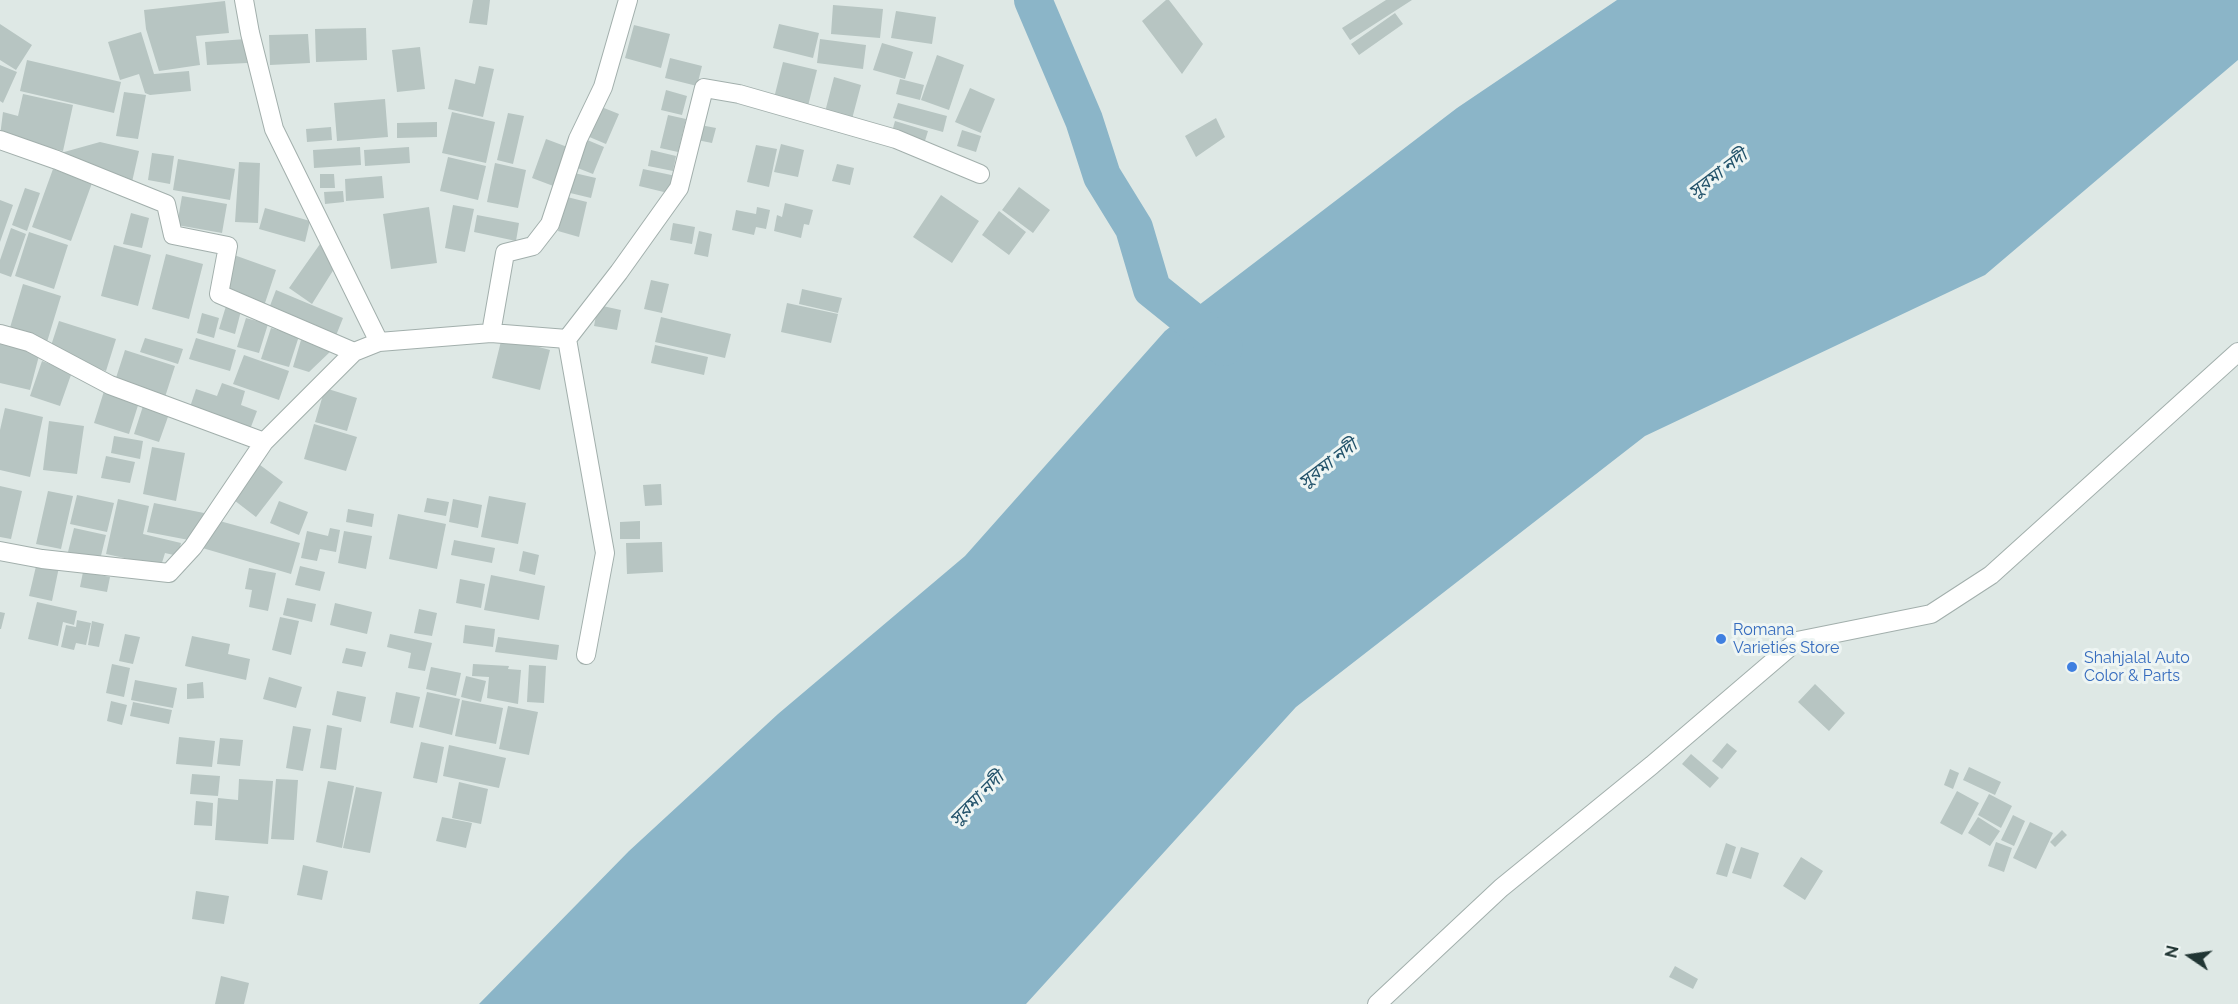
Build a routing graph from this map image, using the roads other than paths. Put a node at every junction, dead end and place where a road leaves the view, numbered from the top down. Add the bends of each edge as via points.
1 (244, 0) edge
2 (628, 0) edge
3 (0, 140) edge
4 (980, 174) dead end
5 (491, 333) junction
6 (0, 334) edge
7 (567, 339) junction
8 (379, 342) junction
9 (354, 352) junction
10 (2238, 352) edge
11 (264, 442) junction
12 (0, 551) edge
13 (586, 655) dead end
14 (1377, 1004) edge

1 - 8 street via 274,129
2 - 5 street via 603,87 578,139 550,224 533,246 505,253
3 - 9 street via 166,204 173,235 228,246 219,294
4 - 7 street via 896,139 739,94 704,88 679,188
5 - 7 street
5 - 8 street
6 - 11 street via 29,342 110,385
7 - 13 street via 605,553
8 - 9 street
9 - 11 street
10 - 14 street via 1991,575 1931,614 1797,641 1501,888
11 - 12 street via 193,547 169,573

